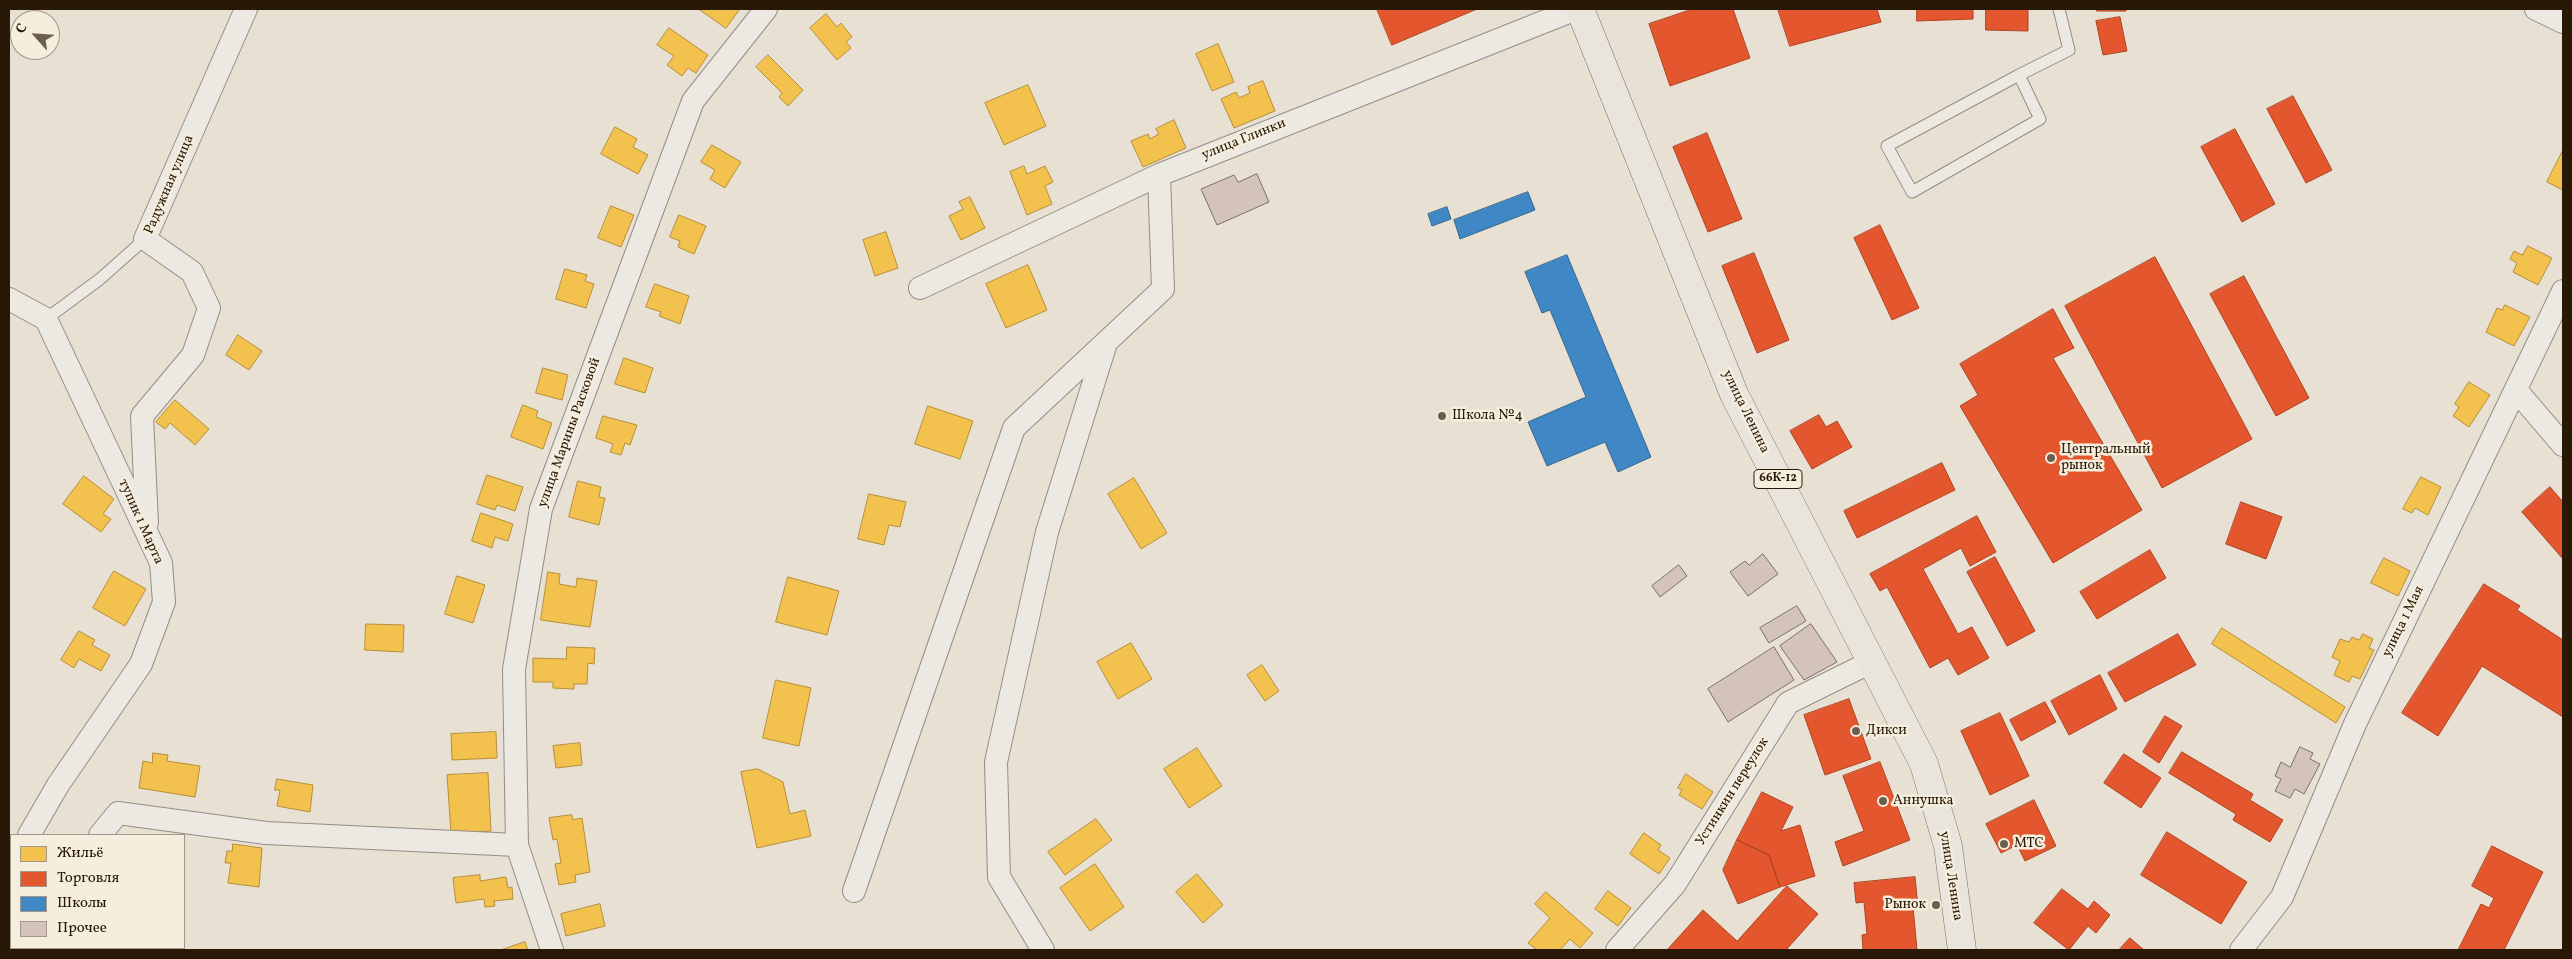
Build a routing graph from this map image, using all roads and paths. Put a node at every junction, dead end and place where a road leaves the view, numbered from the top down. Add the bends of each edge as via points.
1 (246, 9) edge
2 (766, 9) edge
3 (1576, 9) edge
4 (1580, 9) edge
5 (2058, 9) edge
6 (2536, 9) edge
7 (2563, 22) edge
8 (2019, 76) junction
9 (1159, 175) junction
10 (145, 239) junction
11 (920, 288) dead end
12 (2563, 291) edge
13 (9, 299) edge
14 (46, 320) junction
15 (1106, 342) junction
16 (2516, 390) junction
17 (2563, 445) edge
18 (147, 534) junction
19 (1871, 662) junction
20 (30, 834) edge
21 (101, 834) edge
22 (517, 845) junction
23 (854, 891) dead end
24 (552, 950) edge
25 (1043, 950) edge
26 (1617, 950) edge
27 (1962, 950) edge
28 (2241, 950) edge

1 - 10 street, Радужная улица
2 - 22 street, улица Марины Расковой via 693,102 541,509 514,669
3 - 9 street, улица Глинки
4 - 19 main road, улица Ленина / 66К-12 via 1734,394
5 - 8 lane via 2069,50
6 - 7 street
8 - 8 lane via 2040,119 1912,192 1887,146
9 - 11 street, улица Глинки
9 - 15 street via 1163,289
10 - 14 lane
10 - 18 street, Радужная улица via 192,272 209,308 194,355 142,416
12 - 16 street, улица 1 Мая
13 - 14 street
14 - 18 street, тупик 1 Марта
15 - 23 street via 1014,428
15 - 25 street via 1047,532 996,762 999,877
16 - 17 street
16 - 28 street, улица 1 Мая via 2355,724 2282,897
18 - 20 street, тупик 1 Марта via 161,563 164,602 141,664 58,785
19 - 26 street, Устинкин переулок via 1788,703 1675,884
19 - 27 main road, улица Ленина / 66К-12 via 1924,764 1948,846
21 - 22 street via 118,813 266,832
22 - 24 street, улица Марины Расковой

